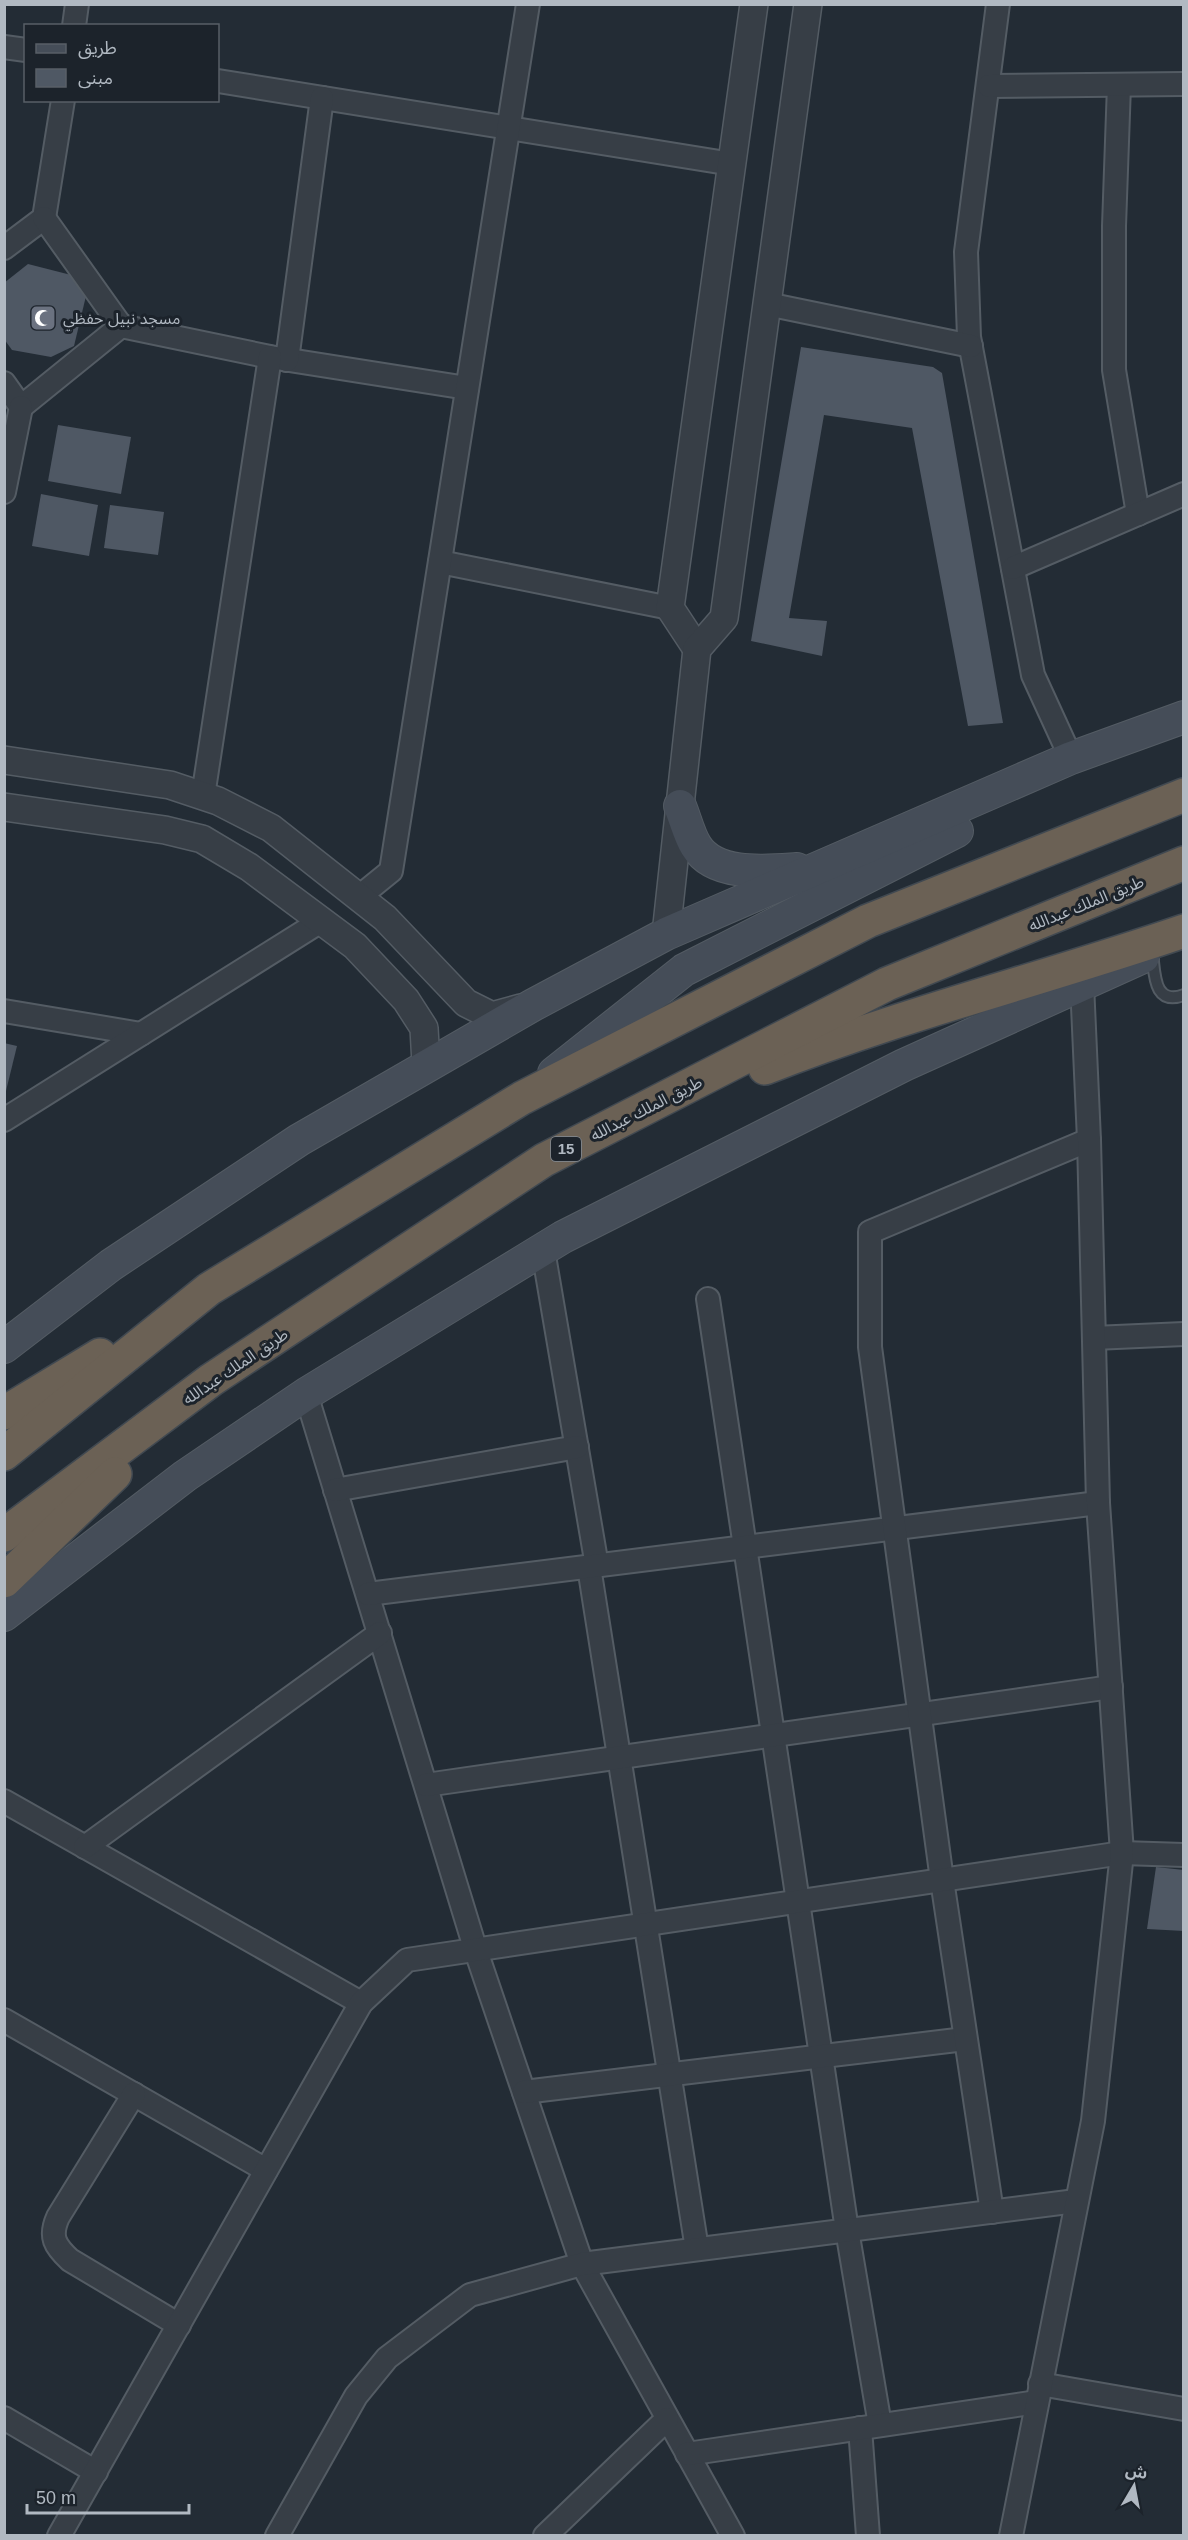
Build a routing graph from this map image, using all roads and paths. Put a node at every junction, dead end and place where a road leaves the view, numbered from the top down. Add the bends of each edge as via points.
1 (77, 4) edge
2 (528, 4) edge
3 (754, 4) edge
4 (808, 4) edge
5 (998, 4) edge
6 (74, 24) edge
7 (4, 47) edge
8 (24, 50) edge
9 (219, 81) edge
10 (1184, 84) edge
11 (1119, 85) junction
12 (988, 86) junction
13 (322, 98) junction
14 (63, 102) edge
15 (508, 128) junction
16 (732, 164) junction
17 (44, 218) junction
18 (4, 249) edge
19 (766, 304) junction
20 (121, 326) junction
21 (971, 346) junction
22 (279, 358) junction
23 (4, 383) edge
24 (467, 388) junction
25 (21, 407) junction
26 (4, 492) edge
27 (1184, 494) edge
28 (1138, 514) junction
29 (440, 562) junction
30 (1012, 568) junction
31 (670, 608) junction
32 (698, 649) junction
33 (1184, 717) edge
34 (1071, 758) junction
35 (4, 760) edge
36 (1184, 795) edge
37 (203, 796) junction
38 (680, 806) junction
39 (4, 807) edge
40 (1184, 863) edge
41 (819, 868) junction
42 (359, 897) junction
43 (321, 921) junction
44 (1184, 931) edge
45 (666, 934) junction
46 (1184, 939) edge
47 (1152, 953) junction
48 (1082, 984) junction
49 (1184, 995) edge
50 (533, 1005) junction
51 (4, 1011) edge
52 (141, 1034) junction
53 (426, 1064) junction
54 (522, 1098) junction
55 (4, 1120) edge
56 (1089, 1140) junction
57 (544, 1160) junction
58 (543, 1250) junction
59 (209, 1289) junction
60 (708, 1299) dead end
61 (1184, 1334) edge
62 (1094, 1338) junction
63 (4, 1347) edge
64 (211, 1380) junction
65 (306, 1394) junction
66 (4, 1413) edge
67 (577, 1448) junction
68 (4, 1454) edge
69 (336, 1490) junction
70 (1098, 1503) junction
71 (895, 1528) junction
72 (4, 1534) edge
73 (745, 1547) junction
74 (593, 1566) junction
75 (4, 1581) edge
76 (368, 1594) junction
77 (4, 1615) edge
78 (380, 1633) junction
79 (1111, 1687) junction
80 (919, 1714) junction
81 (773, 1735) junction
82 (619, 1757) junction
83 (426, 1785) junction
84 (4, 1802) edge
85 (85, 1847) junction
86 (1122, 1853) junction
87 (1184, 1855) edge
88 (942, 1880) junction
89 (798, 1902) junction
90 (646, 1925) junction
91 (476, 1951) junction
92 (361, 2003) junction
93 (4, 2020) edge
94 (965, 2039) junction
95 (821, 2056) junction
96 (669, 2074) junction
97 (524, 2092) junction
98 (134, 2094) junction
99 (266, 2170) junction
100 (1076, 2201) junction
101 (992, 2211) junction
102 (847, 2230) junction
103 (697, 2249) junction
104 (582, 2264) junction
105 (179, 2325) junction
106 (1039, 2393) junction
107 (1184, 2409) edge
108 (4, 2418) edge
109 (668, 2419) junction
110 (870, 2427) junction
111 (687, 2454) junction
112 (96, 2472) junction
113 (59, 2535) edge
114 (277, 2535) edge
115 (545, 2535) edge
116 (733, 2535) edge
117 (868, 2535) edge
118 (1011, 2535) edge

1 - 6 street
2 - 15 street
3 - 16 street
4 - 19 street
5 - 12 street
7 - 8 street
9 - 13 street
10 - 11 street
11 - 12 street
11 - 28 street via 1114,370
12 - 21 street via 966,252
13 - 15 street
13 - 22 street
14 - 17 street
15 - 16 street
15 - 24 street
16 - 31 street
17 - 18 street
17 - 20 street
19 - 21 street
19 - 32 street via 724,618
20 - 22 street
20 - 25 street
21 - 30 street
22 - 24 street
22 - 37 street
23 - 25 street
24 - 29 street
25 - 26 street
27 - 28 street
28 - 30 street
29 - 31 street
29 - 42 street via 391,871
30 - 34 street via 1033,675
31 - 32 street
32 - 38 street
33 - 34 main road
34 - 41 main road
34 - 54 main road via 1010,806 684,969
35 - 37 street via 170,785
36 - 54 highway via 868,921
37 - 42 street via 271,828
38 - 41 main road via 696,847 716,863 760,872
38 - 45 street
39 - 43 street via 202,839 249,867
40 - 57 highway, طريق الملك عبدالله / 15 via 887,984
41 - 45 main road
42 - 43 street
42 - 50 street via 385,918 466,1003 492,1016
43 - 52 street
43 - 53 street via 355,946 406,999 424,1028
44 - 57 highway via 849,1035
45 - 50 main road
46 - 47 main road
47 - 48 main road
47 - 49 lane via 1158,989 1164,996
48 - 56 street
48 - 58 main road via 904,1065
50 - 53 main road
51 - 52 street
52 - 55 street
53 - 63 main road via 299,1140 111,1265
54 - 59 highway
56 - 62 street
56 - 71 street via 870,1232 870,1347
57 - 64 highway, طريق الملك عبدالله / 15
58 - 65 main road
58 - 67 street
59 - 66 highway
59 - 68 highway
60 - 73 street
61 - 62 street
62 - 70 street
64 - 72 highway, طريق الملك عبدالله / 15
64 - 75 highway
65 - 69 street
65 - 77 main road via 185,1476
67 - 69 street
67 - 74 street
69 - 76 street
70 - 71 street
70 - 79 street
71 - 73 street
71 - 80 street
73 - 74 street
73 - 81 street
74 - 76 street
74 - 82 street
76 - 78 street
78 - 83 street
78 - 85 street
79 - 80 street
79 - 86 street
80 - 81 street
80 - 88 street
81 - 82 street
81 - 89 street
82 - 83 street
82 - 90 street
83 - 91 street
84 - 85 street
85 - 92 street
86 - 87 street
86 - 88 street
86 - 100 street via 1093,2121
88 - 89 street
88 - 94 street
89 - 90 street
89 - 95 street
90 - 91 street
90 - 96 street
91 - 92 street via 407,1960
91 - 97 street
92 - 99 street
93 - 98 street
94 - 95 street
94 - 101 street
95 - 96 street
95 - 102 street
96 - 97 street
96 - 103 street
97 - 104 street
98 - 99 street
98 - 105 street via 58,2217 53,2238 56,2247 70,2260
99 - 105 street
100 - 101 street
100 - 106 street
101 - 102 street
102 - 103 street
102 - 110 street
103 - 104 street
104 - 109 street
104 - 114 street via 470,2295 387,2358 356,2396
105 - 112 street
106 - 107 street
106 - 110 street
106 - 118 street
108 - 112 street
109 - 111 street
109 - 115 street
110 - 111 street
110 - 117 street
111 - 116 street
112 - 113 street

